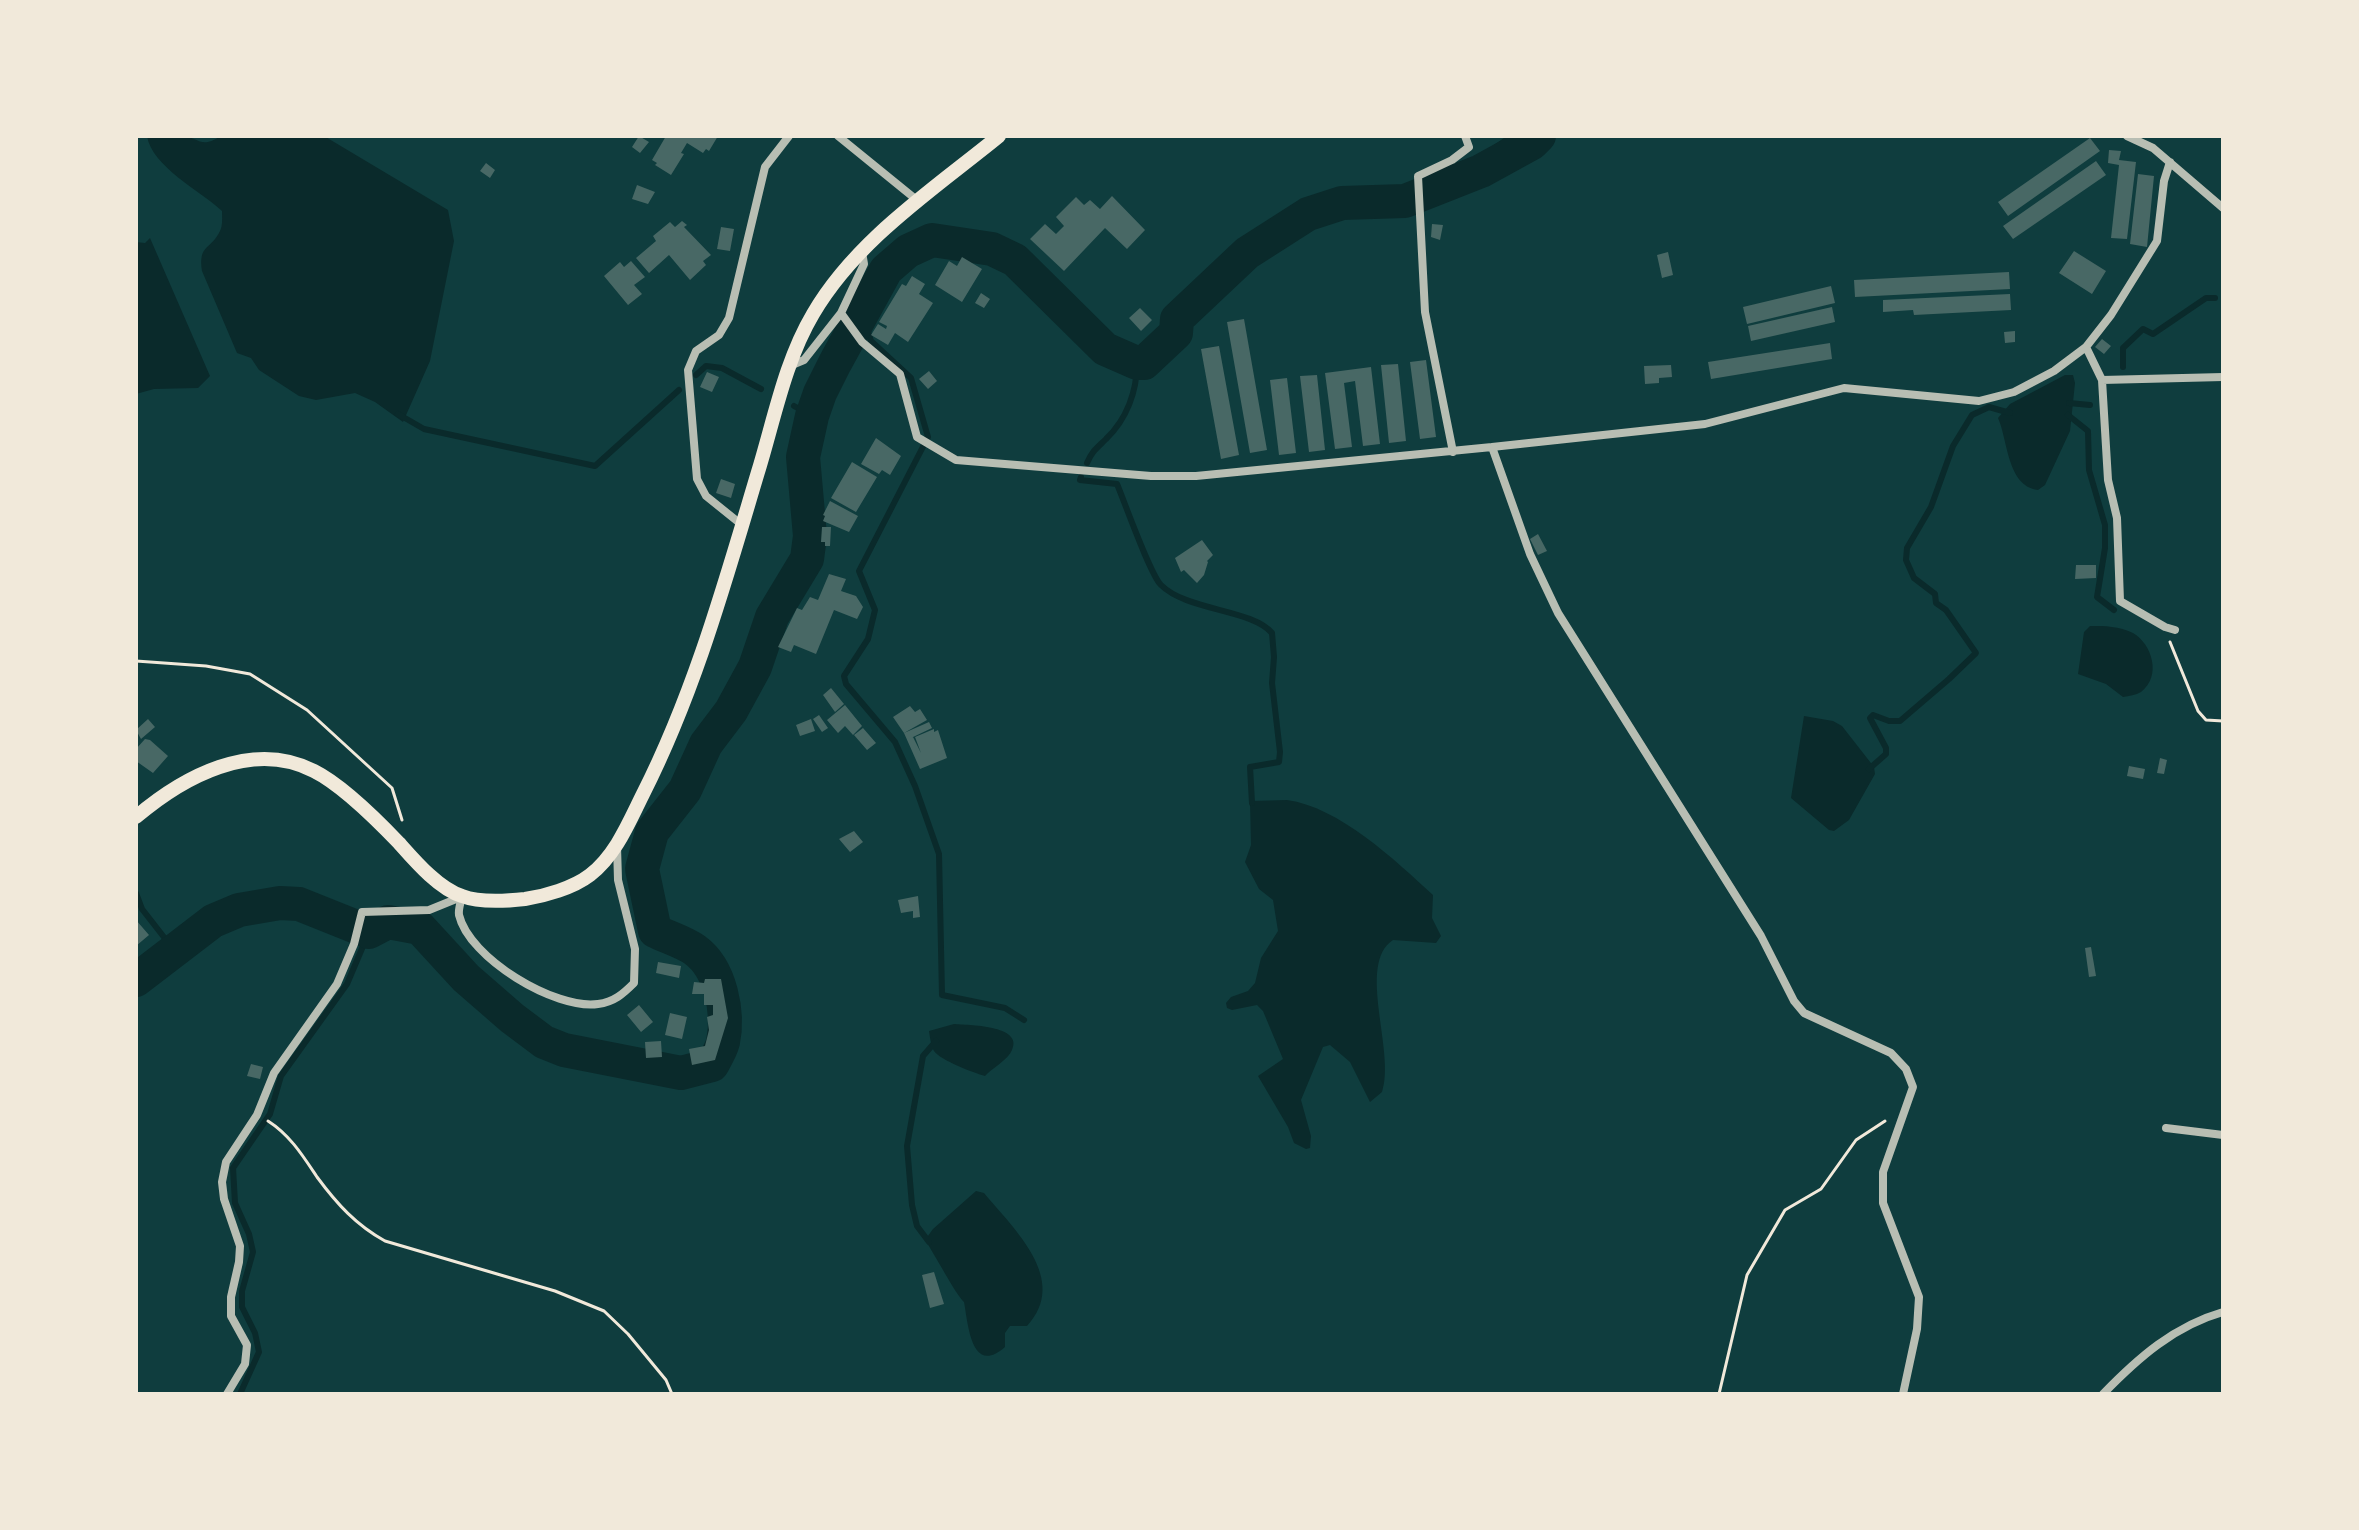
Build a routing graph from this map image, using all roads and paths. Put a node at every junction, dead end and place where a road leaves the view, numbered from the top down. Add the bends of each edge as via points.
1 (789, 136) edge
2 (838, 136) edge
3 (999, 136) edge
4 (1465, 136) edge
5 (2127, 136) edge
6 (2155, 136) edge
7 (2153, 148) junction
8 (2170, 162) junction
9 (919, 201) junction
10 (2223, 208) edge
11 (862, 250) junction
12 (844, 317) junction
13 (2086, 347) junction
14 (792, 365) junction
15 (2223, 377) edge
16 (2102, 380) junction
17 (1492, 447) junction
18 (1453, 452) junction
19 (742, 525) junction
20 (2165, 627) junction
21 (2175, 630) dead end
22 (136, 661) edge
23 (2223, 721) edge
24 (136, 817) edge
25 (397, 841) junction
26 (617, 845) junction
27 (462, 896) junction
28 (1909, 1105) junction
29 (269, 1122) dead end
30 (2166, 1128) dead end
31 (2223, 1135) edge
32 (2223, 1312) edge
33 (227, 1394) edge
34 (672, 1394) edge
35 (1719, 1394) edge
36 (1903, 1394) edge
37 (2103, 1394) edge

1 - 19 street via 765,167 729,318 719,335 696,351 688,370 697,479 706,496
2 - 9 street
3 - 9 main road
4 - 18 street via 1469,147 1418,176 1425,312
5 - 7 street
6 - 7 street
7 - 8 street
8 - 10 street
8 - 13 street via 2157,241
9 - 11 main road
11 - 12 street via 864,264
11 - 14 main road via 811,317
12 - 14 street via 804,360
12 - 18 street via 862,342 900,374 917,437 956,460 1196,476
13 - 16 street
13 - 17 street via 2014,392 1979,401 1844,388 1705,424
14 - 19 main road
15 - 16 street
16 - 20 street via 2120,601
17 - 18 street
17 - 28 street via 1530,554 1558,613 1761,936 1794,1001 1804,1013 1891,1053 1913,1087
19 - 26 main road via 708,641 671,740
20 - 21 street
20 - 23 path via 2198,711 2206,720
22 - 25 path via 250,674 307,710 392,788 405,829
24 - 25 main road via 170,790 211,769 278,760 328,779
25 - 27 main road via 421,869
26 - 27 main road via 590,875 537,897 509,901
26 - 27 street via 618,880 635,949 634,983 608,1002 562,999 528,986 470,937 458,913
27 - 33 street via 429,910 362,912 337,984 274,1073 257,1115 226,1162 224,1199 240,1246 231,1316 247,1345 245,1364
28 - 35 path via 1856,1140 1821,1189 1785,1210 1747,1275
28 - 36 street via 1883,1172 1883,1203 1919,1297
29 - 34 path via 298,1148 363,1229 385,1241 555,1291 604,1311 657,1368
30 - 31 street
32 - 37 street via 2176,1331

